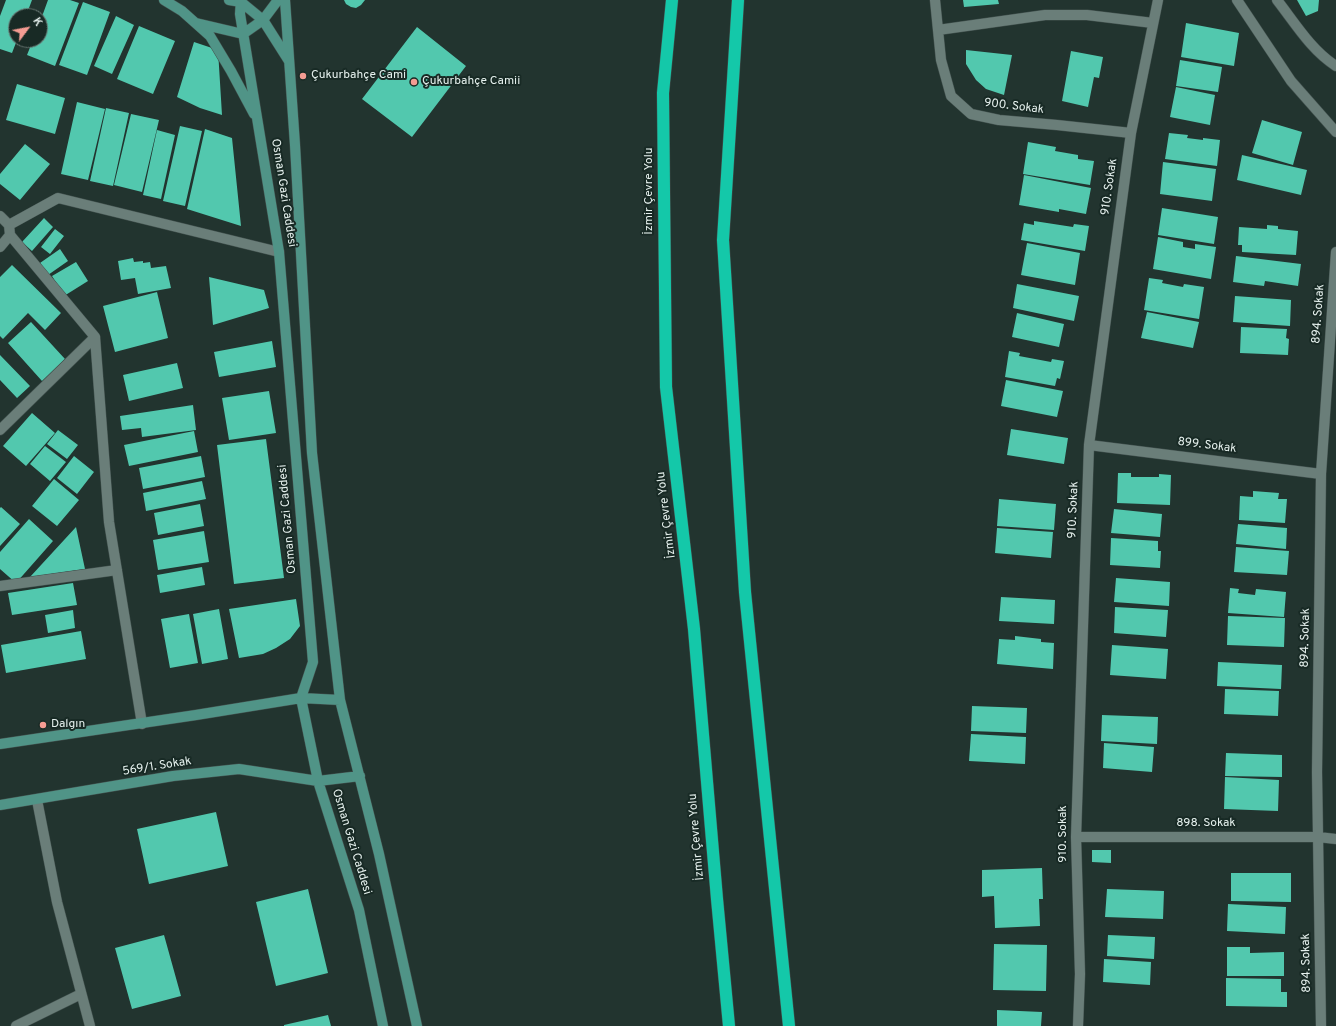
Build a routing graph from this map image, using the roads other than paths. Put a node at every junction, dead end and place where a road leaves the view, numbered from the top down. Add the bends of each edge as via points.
1 (164, 0) edge
2 (229, 0) edge
3 (278, 0) edge
4 (286, 0) edge
5 (672, 0) edge
6 (738, 0) edge
7 (935, 0) edge
8 (1158, 0) edge
9 (1237, 0) edge
10 (1277, 0) edge
11 (241, 1) edge
12 (263, 20) junction
13 (196, 23) junction
14 (1153, 24) junction
15 (938, 30) junction
16 (243, 34) junction
17 (290, 63) junction
18 (1336, 66) edge
19 (258, 122) junction
20 (1336, 132) edge
21 (1131, 133) junction
22 (0, 216) edge
23 (9, 230) junction
24 (0, 247) edge
25 (280, 252) junction
26 (1336, 252) edge
27 (95, 337) junction
28 (1, 426) edge
29 (1089, 445) junction
30 (1321, 474) junction
31 (117, 570) junction
32 (0, 586) edge
33 (300, 698) junction
34 (340, 700) junction
35 (142, 724) junction
36 (0, 744) edge
37 (360, 776) junction
38 (318, 781) junction
39 (37, 800) junction
40 (0, 806) edge
41 (1076, 837) junction
42 (1318, 837) junction
43 (1336, 839) edge
44 (81, 994) junction
45 (16, 1026) edge
46 (90, 1026) edge
47 (383, 1026) edge
48 (417, 1026) edge
49 (729, 1026) edge
50 (789, 1026) edge
51 (1078, 1026) edge
52 (1321, 1026) edge

1 - 13 main road
2 - 11 main road
3 - 12 main road
4 - 17 main road, Osman Gazi Caddesi
5 - 49 highway, İzmir Çevre Yolu via 663,93 666,387 694,629
6 - 50 highway via 723,240 745,592
7 - 15 street, 900. Sokak
8 - 14 street, 910. Sokak
9 - 20 street via 1291,81
10 - 18 street via 1325,59
11 - 12 main road
11 - 16 main road, Osman Gazi Caddesi
12 - 16 main road
12 - 17 main road
13 - 16 main road
13 - 19 main road via 210,36
14 - 15 street via 1087,15 1045,15
14 - 21 street, 910. Sokak
15 - 21 street, 900. Sokak via 941,60 951,96 971,114 999,120
16 - 19 main road, Osman Gazi Caddesi
17 - 34 main road, Osman Gazi Caddesi via 312,453
19 - 25 main road, Osman Gazi Caddesi
21 - 29 street, 910. Sokak
22 - 23 street
23 - 24 street
23 - 25 street via 58,198
23 - 27 street
25 - 33 main road, Osman Gazi Caddesi via 313,662
26 - 30 street, 894. Sokak
27 - 28 street
27 - 31 street via 109,522
29 - 30 street, 899. Sokak
29 - 41 street, 910. Sokak
30 - 42 street, 894. Sokak
31 - 32 street
31 - 35 street
33 - 34 main road
33 - 35 main road
33 - 38 main road, Osman Gazi Caddesi
34 - 37 main road, Osman Gazi Caddesi
35 - 36 main road
37 - 38 main road, 569/1. Sokak
37 - 48 main road, Osman Gazi Caddesi
38 - 39 main road, 569/1. Sokak via 239,769 173,776
38 - 47 main road, Osman Gazi Caddesi via 359,910
39 - 40 main road, 569/1. Sokak
39 - 44 street via 57,902
41 - 42 street, 898. Sokak
41 - 51 street, 910. Sokak via 1080,974
42 - 43 street, 898. Sokak
42 - 52 street, 894. Sokak
44 - 45 street
44 - 46 street

